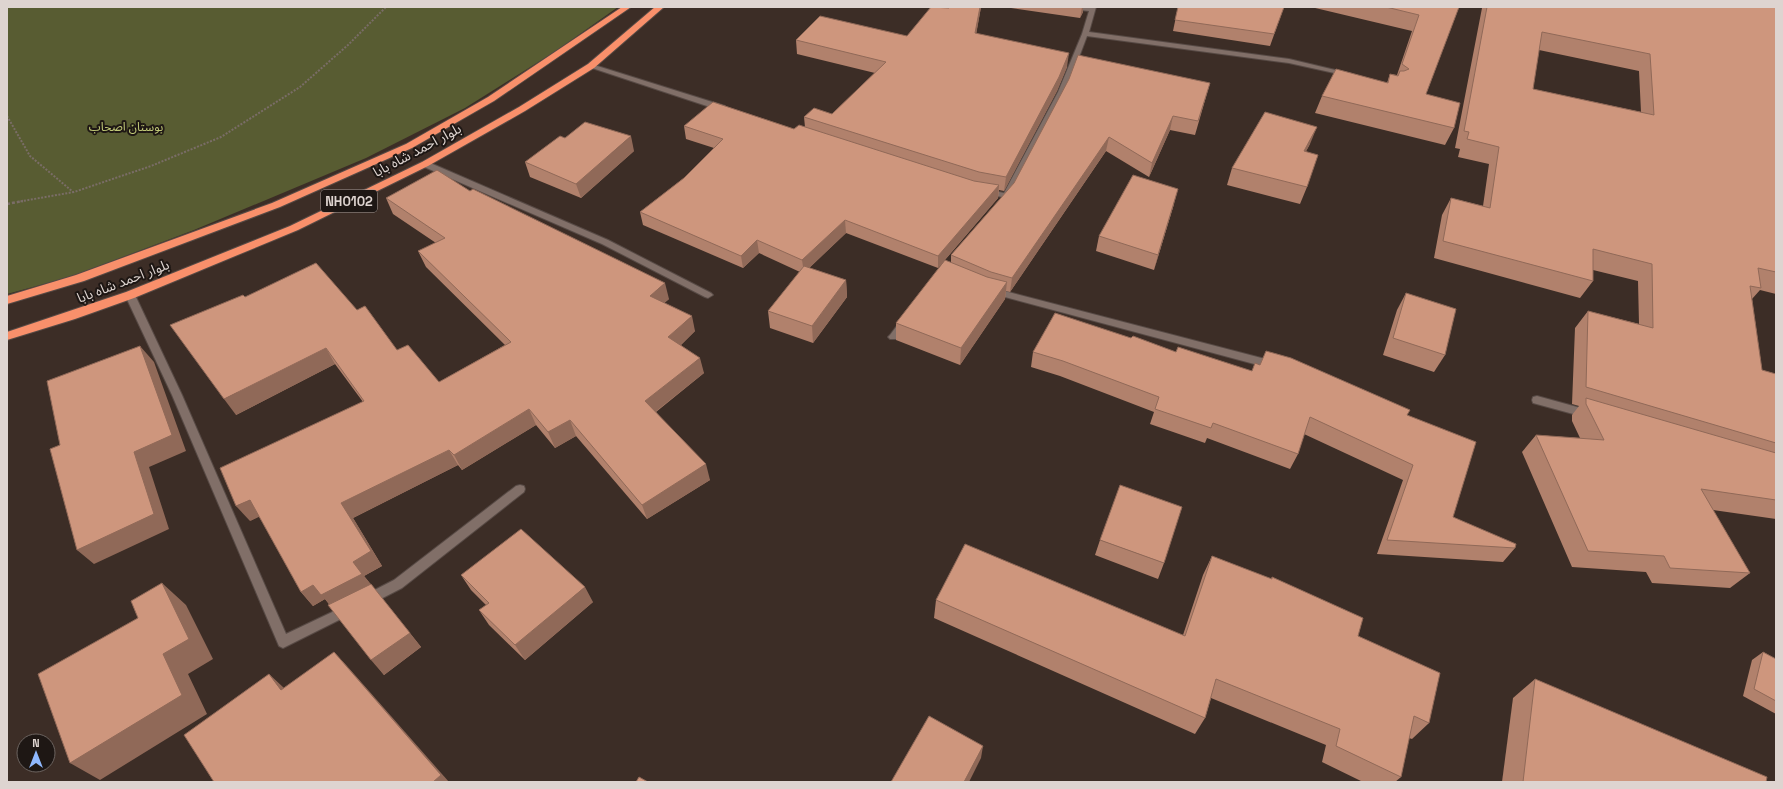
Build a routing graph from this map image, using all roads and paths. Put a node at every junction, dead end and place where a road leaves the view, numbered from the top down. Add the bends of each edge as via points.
1 (386, 7) edge
2 (627, 7) edge
3 (660, 7) edge
4 (1071, 7) edge
5 (1093, 8) edge
6 (1085, 34) junction
7 (591, 66) junction
8 (1358, 77) edge
9 (727, 110) edge
10 (7, 116) edge
11 (425, 164) junction
12 (976, 190) edge
13 (74, 192) junction
14 (7, 204) edge
15 (986, 290) edge
16 (130, 295) junction
17 (708, 295) dead end
18 (7, 300) edge
19 (911, 313) edge
20 (7, 336) edge
21 (893, 337) dead end
22 (1285, 368) edge
23 (1537, 400) dead end
24 (1595, 416) edge
25 (520, 489) dead end

1 - 13 path via 300,87 221,138 151,166
2 - 18 highway, بلوار احمد شاه بابا / NH0102 via 491,99 409,146 276,205 80,278
3 - 7 highway, بلوار احمد شاه بابا / NH0102
4 - 5 street
5 - 6 street
6 - 8 street via 1290,61
6 - 12 street via 1062,92 1004,199
7 - 9 street
7 - 11 highway, بلوار احمد شاه بابا / NH0102
10 - 13 path via 30,156
11 - 16 highway, بلوار احمد شاه بابا / NH0102 via 294,228
11 - 17 street via 605,242
13 - 14 path
15 - 22 street
16 - 20 highway, بلوار احمد شاه بابا / NH0102
16 - 25 street via 177,395 283,642 398,584
19 - 21 street
23 - 24 street

